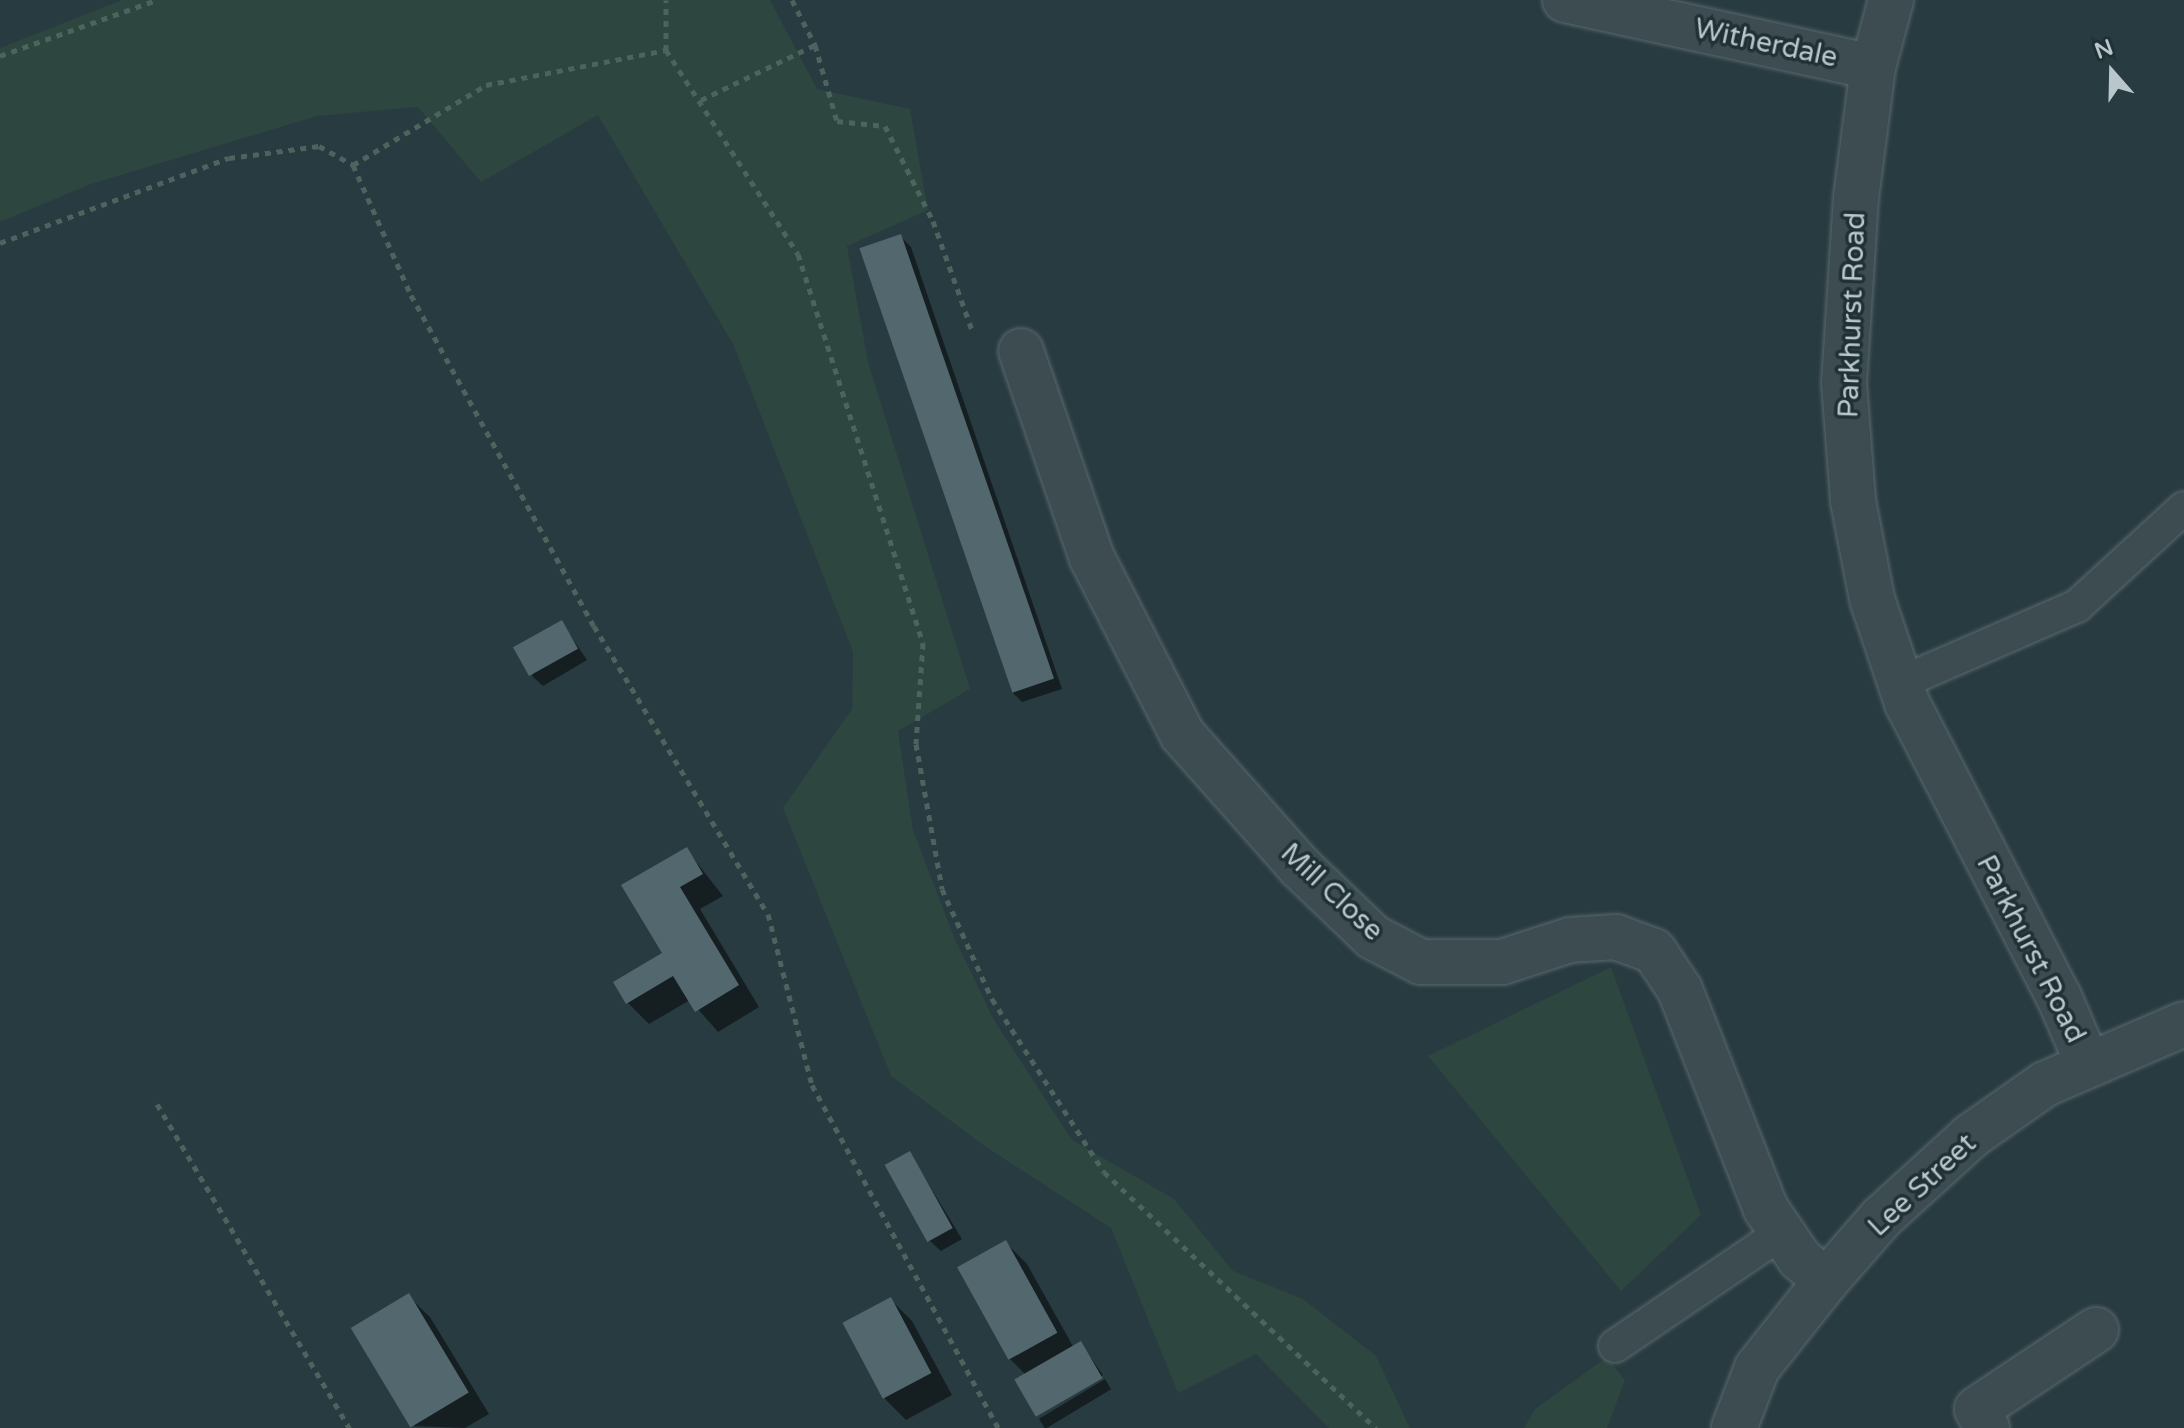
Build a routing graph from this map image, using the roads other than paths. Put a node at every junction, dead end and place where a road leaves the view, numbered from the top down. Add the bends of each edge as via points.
1 (1565, 0) edge
2 (1891, 0) edge
3 (1873, 67) junction
4 (1021, 351) road end
5 (2184, 508) edge
6 (1900, 683) junction
7 (2184, 1024) edge
8 (2087, 1062) junction
9 (1780, 1234) junction
10 (1826, 1281) junction
11 (2096, 1330) dead end
12 (1615, 1346) dead end
13 (1734, 1428) edge
14 (1987, 1428) edge

1 - 3 street, Witherdale
2 - 3 street, Parkhurst Road
3 - 6 street, Parkhurst Road via 1856,198 1844,383 1853,501 1872,599
4 - 9 street, Mill Close via 1092,558 1182,734 1300,867 1373,937 1421,962 1502,962 1570,940 1616,937 1654,951 1680,990
5 - 6 lane via 2077,606
6 - 8 street, Parkhurst Road
7 - 8 street, Lee Street
8 - 10 street, Lee Street via 1971,1136 1881,1218
9 - 10 street, Mill Close
9 - 12 lane
10 - 13 street, Lee Street via 1757,1368
11 - 14 street via 1977,1409

